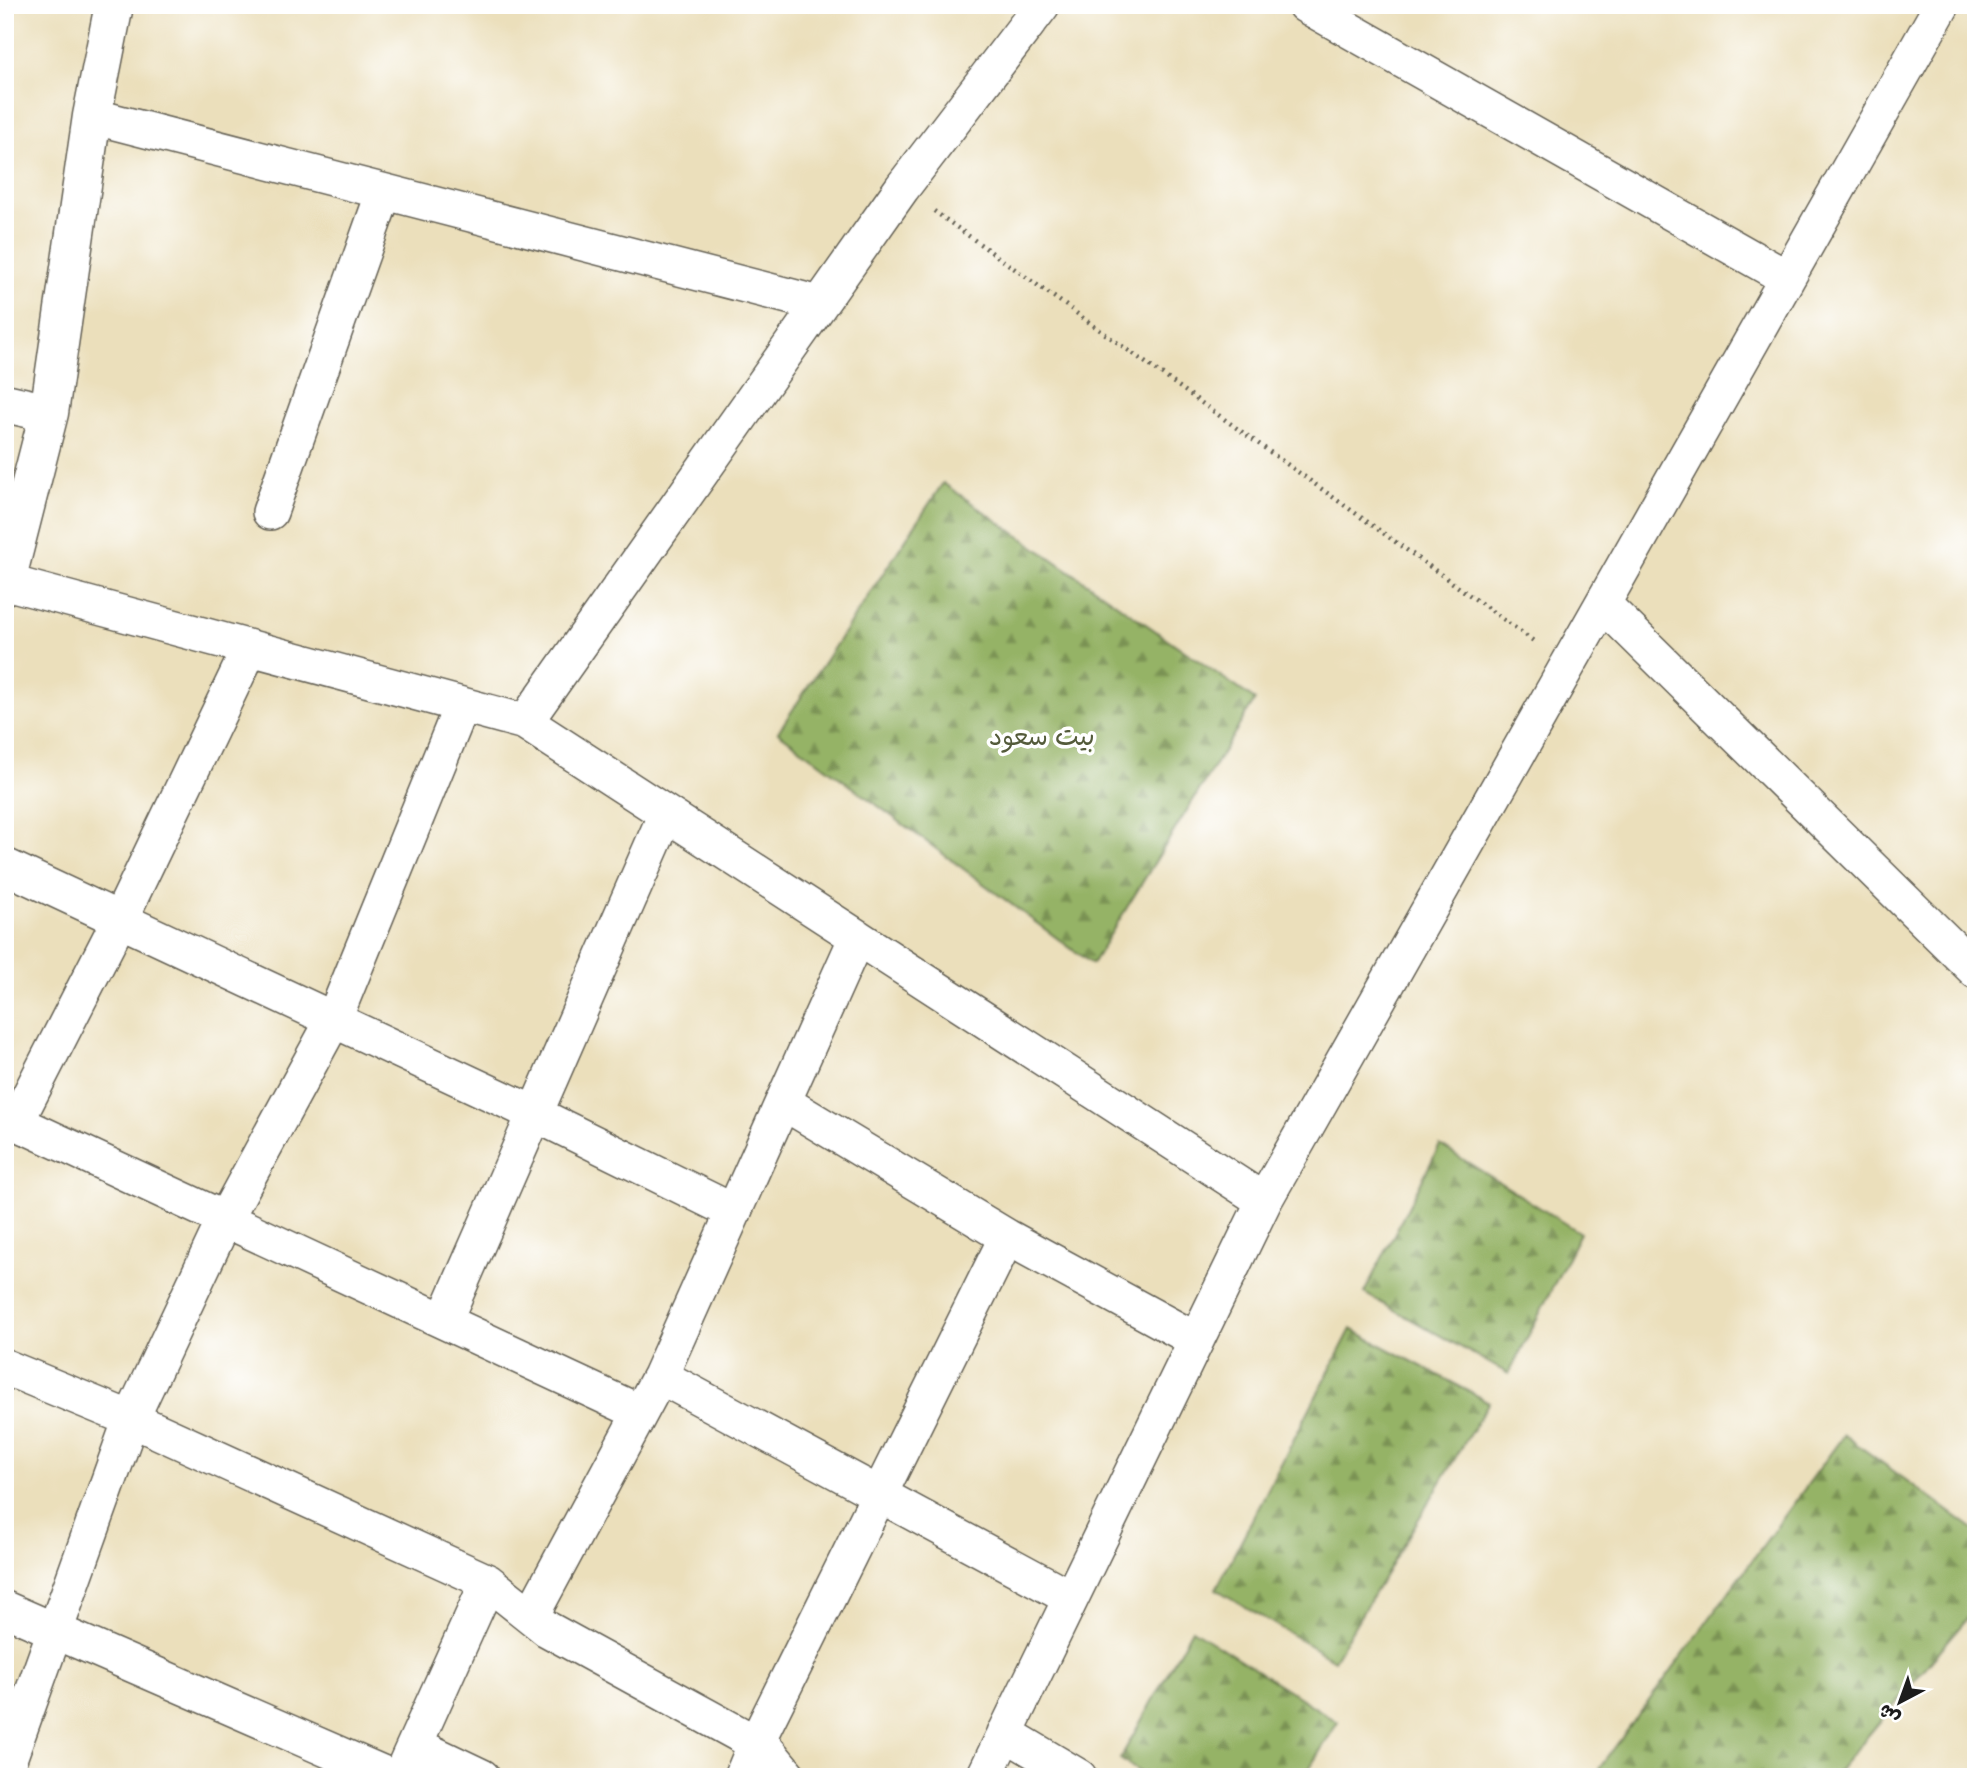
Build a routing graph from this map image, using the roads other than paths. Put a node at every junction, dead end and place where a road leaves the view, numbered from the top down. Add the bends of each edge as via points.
1 (114, 5) edge
2 (1042, 5) edge
3 (1305, 5) edge
4 (1942, 5) edge
5 (92, 116) junction
6 (384, 192) junction
7 (1787, 278) junction
8 (819, 304) junction
9 (5, 403) edge
10 (49, 413) junction
11 (270, 512) dead end
12 (6, 583) edge
13 (1603, 604) junction
14 (250, 648) junction
15 (462, 705) junction
16 (525, 722) junction
17 (666, 814) junction
18 (5, 866) edge
19 (120, 919) junction
20 (857, 937) junction
21 (1976, 971) edge
22 (334, 1019) junction
23 (783, 1102) junction
24 (535, 1114) junction
25 (10, 1119) edge
26 (1264, 1201) junction
27 (734, 1212) junction
28 (225, 1219) junction
29 (1007, 1237) junction
30 (444, 1321) junction
31 (1196, 1340) junction
32 (5, 1367) edge
33 (660, 1376) junction
34 (639, 1412) junction
35 (131, 1419) junction
36 (879, 1496) junction
37 (488, 1582) junction
38 (1071, 1598) junction
39 (5, 1609) edge
40 (531, 1616) junction
41 (55, 1629) junction
42 (1005, 1733) junction
43 (756, 1743) junction
44 (415, 1745) junction
45 (5, 1770) edge
46 (391, 1777) edge
47 (400, 1777) edge
48 (482, 1777) edge
49 (742, 1777) edge
50 (789, 1777) edge
51 (984, 1777) edge
52 (1079, 1777) edge

1 - 5 street
2 - 8 street
3 - 7 street
4 - 7 street
5 - 6 street
5 - 10 street
6 - 8 street
6 - 11 street
7 - 13 street
8 - 16 street
9 - 10 street
10 - 12 street
12 - 14 street
13 - 21 street
13 - 26 street
14 - 15 street
14 - 19 street
15 - 16 street
15 - 22 street
16 - 17 street
17 - 20 street
17 - 24 street
18 - 19 street
19 - 22 street
19 - 25 street
20 - 23 street
20 - 26 street
22 - 24 street
22 - 28 street
23 - 27 street
23 - 29 street
24 - 27 street
24 - 30 street
25 - 28 street
26 - 31 street
27 - 33 street
28 - 30 street
28 - 35 street
29 - 31 street
29 - 36 street
30 - 34 street
31 - 38 street
32 - 35 street
33 - 34 street
33 - 36 street
34 - 40 street
35 - 37 street
35 - 41 street
36 - 38 street
36 - 43 street
37 - 40 street
37 - 44 street
38 - 42 street
39 - 41 street
40 - 43 street
41 - 45 street
41 - 46 street
42 - 51 street
42 - 52 street
43 - 49 street
43 - 50 street
44 - 47 street
44 - 48 street

